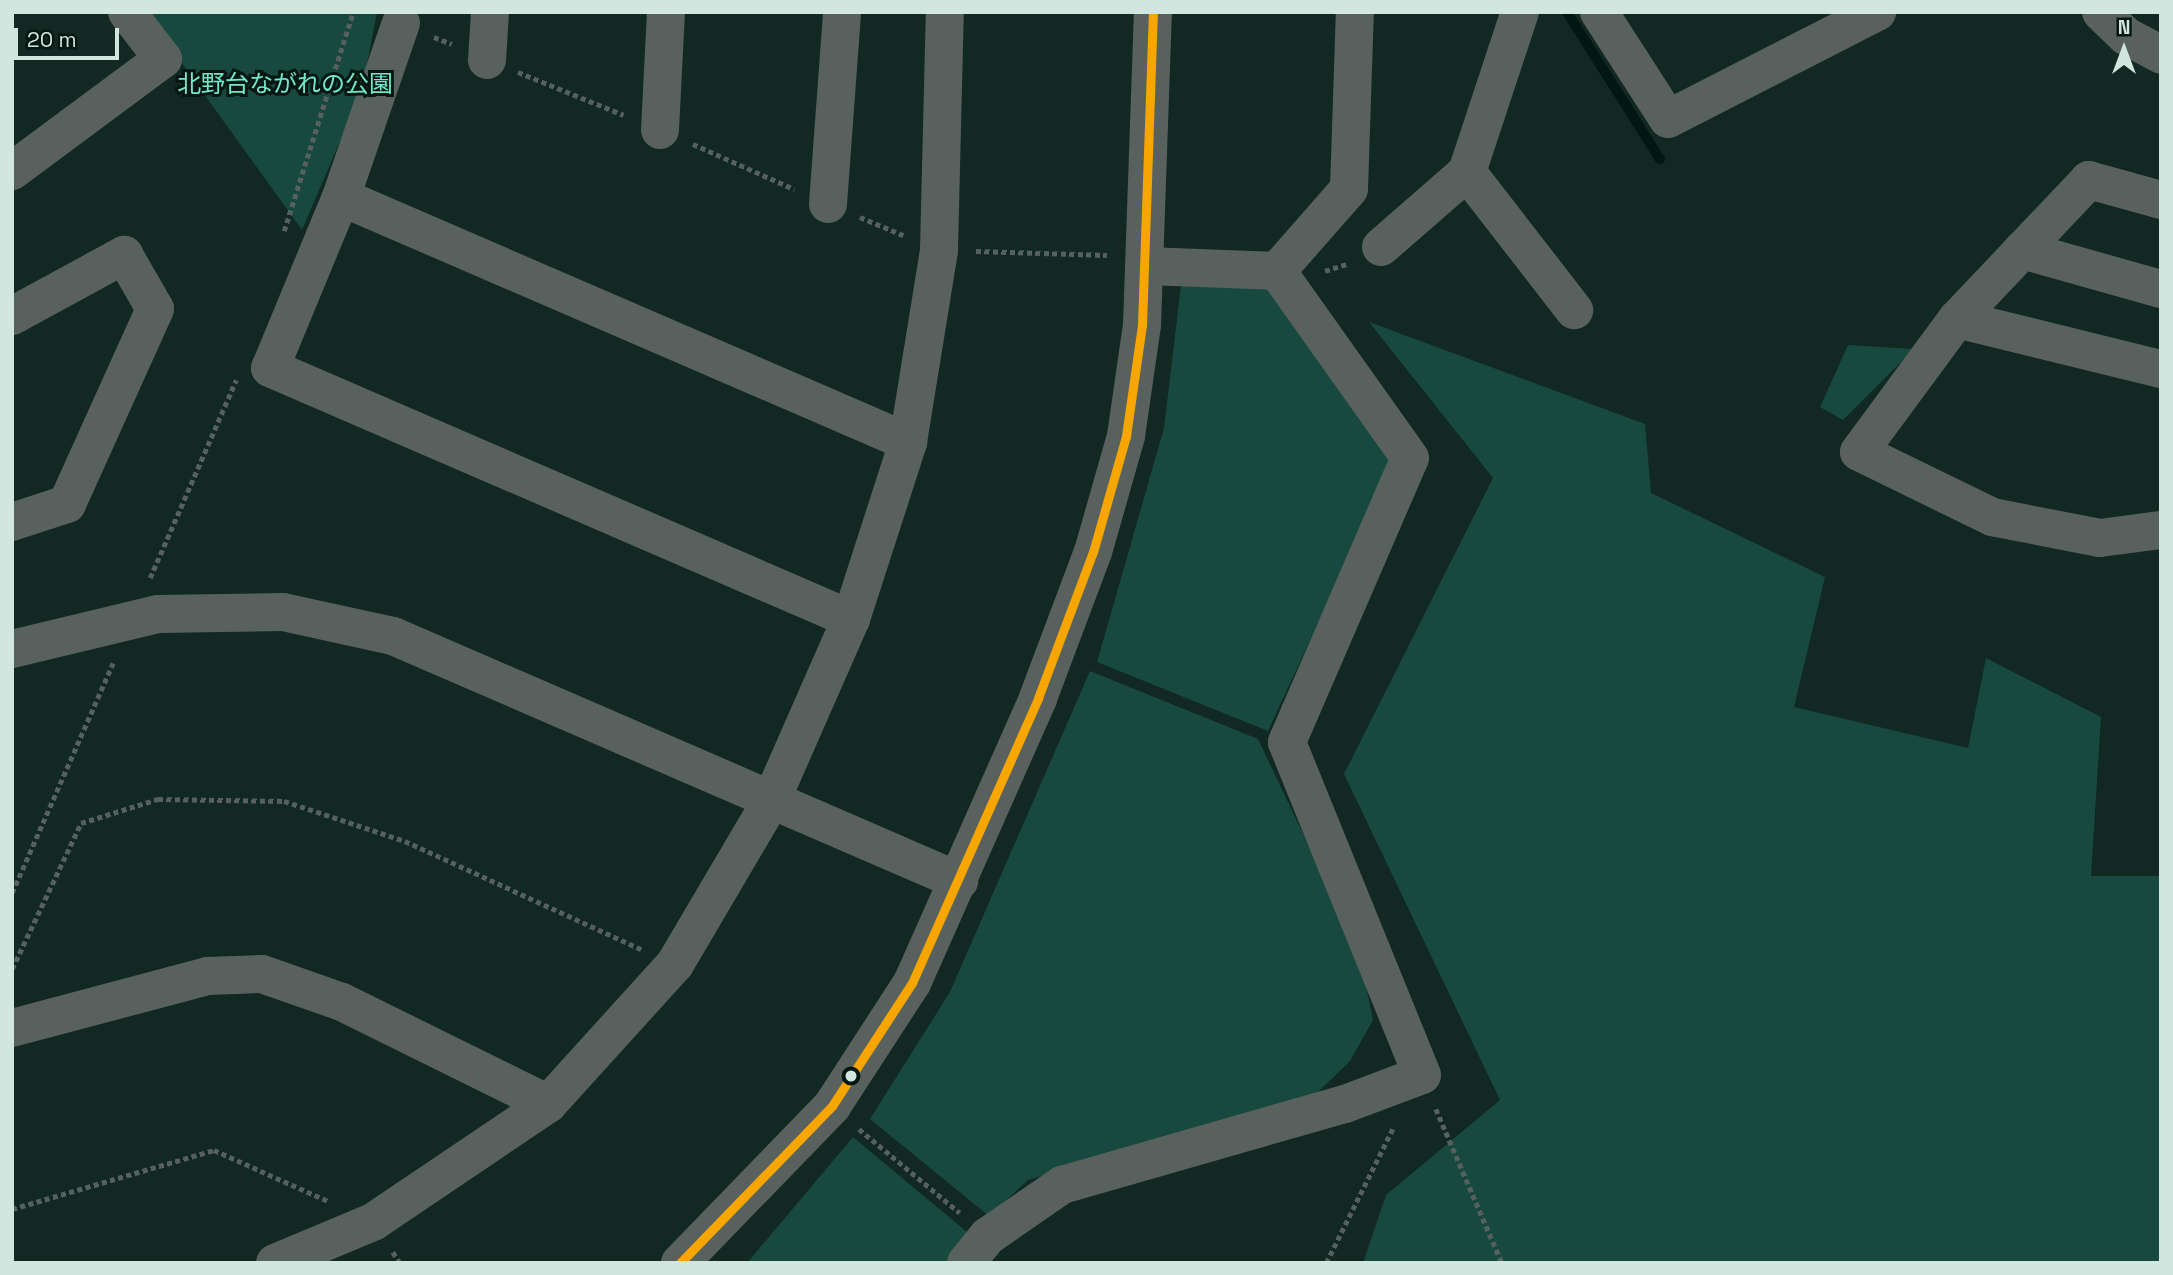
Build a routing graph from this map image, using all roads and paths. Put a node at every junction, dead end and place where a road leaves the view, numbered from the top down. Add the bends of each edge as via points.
1 (127, 12) edge
2 (353, 12) edge
3 (490, 12) edge
4 (666, 12) edge
5 (842, 12) edge
6 (945, 12) edge
7 (1153, 12) edge
8 (1355, 12) edge
9 (1520, 12) edge
10 (1598, 12) edge
11 (1877, 12) edge
12 (2101, 12) edge
13 (401, 23) joint
14 (1814, 26) edge
15 (2161, 55) edge
16 (487, 60) junction
17 (660, 130) junction
18 (12, 171) edge
19 (1467, 172) junction
20 (341, 197) junction
21 (2161, 200) edge
22 (828, 204) junction
23 (284, 240) dead end
24 (1381, 247) dead end
25 (939, 250) junction
26 (2022, 250) junction
27 (1146, 261) junction
28 (1277, 271) junction
29 (2161, 289) edge
30 (1574, 310) dead end
31 (12, 316) edge
32 (1957, 319) junction
33 (2161, 369) edge
34 (240, 371) dead end
35 (908, 442) junction
36 (12, 522) edge
37 (2161, 530) edge
38 (132, 619) junction
39 (851, 619) junction
40 (12, 649) edge
41 (771, 801) junction
42 (959, 881) junction
43 (12, 892) edge
44 (674, 964) junction
45 (12, 969) edge
46 (12, 1028) edge
47 (1410, 1079) junction
48 (548, 1104) junction
49 (832, 1106) junction
50 (12, 1209) edge
51 (373, 1222) junction
52 (977, 1250) edge
53 (275, 1263) edge
54 (400, 1263) edge
55 (680, 1263) edge
56 (1326, 1263) edge
57 (1502, 1263) edge

1 - 18 street via 163,59
2 - 23 path
3 - 16 street
4 - 17 street
5 - 22 street
6 - 25 street
7 - 27 street
8 - 28 street via 1349,189
9 - 19 street
10 - 14 street via 1668,119
11 - 14 street
12 - 15 street via 2126,36
13 - 16 path
13 - 20 street
16 - 17 path
17 - 22 path
19 - 24 street
19 - 30 street
20 - 35 street
20 - 39 street via 270,368
21 - 26 street via 2089,180
22 - 25 path
25 - 27 path
25 - 35 street
26 - 29 street
26 - 32 street
27 - 28 street
27 - 42 street via 1126,436 1093,552
28 - 47 street via 1410,458 1287,742
31 - 36 street via 124,255 155,309 67,504
32 - 33 street
32 - 37 street via 1859,452 1992,517 2100,538
34 - 38 path
35 - 39 street
38 - 40 street
38 - 41 street via 283,612 393,636
38 - 43 path
39 - 41 street
41 - 42 street
41 - 44 street
42 - 49 street via 912,983
44 - 45 path via 405,841 284,801 158,799 81,824
44 - 48 street
46 - 48 street via 208,976 262,974 342,1002
47 - 52 street via 1062,1185
47 - 56 path via 1403,1108
47 - 57 path
48 - 51 street
49 - 52 path
49 - 55 street
50 - 51 path via 214,1150
51 - 53 street
51 - 54 path

